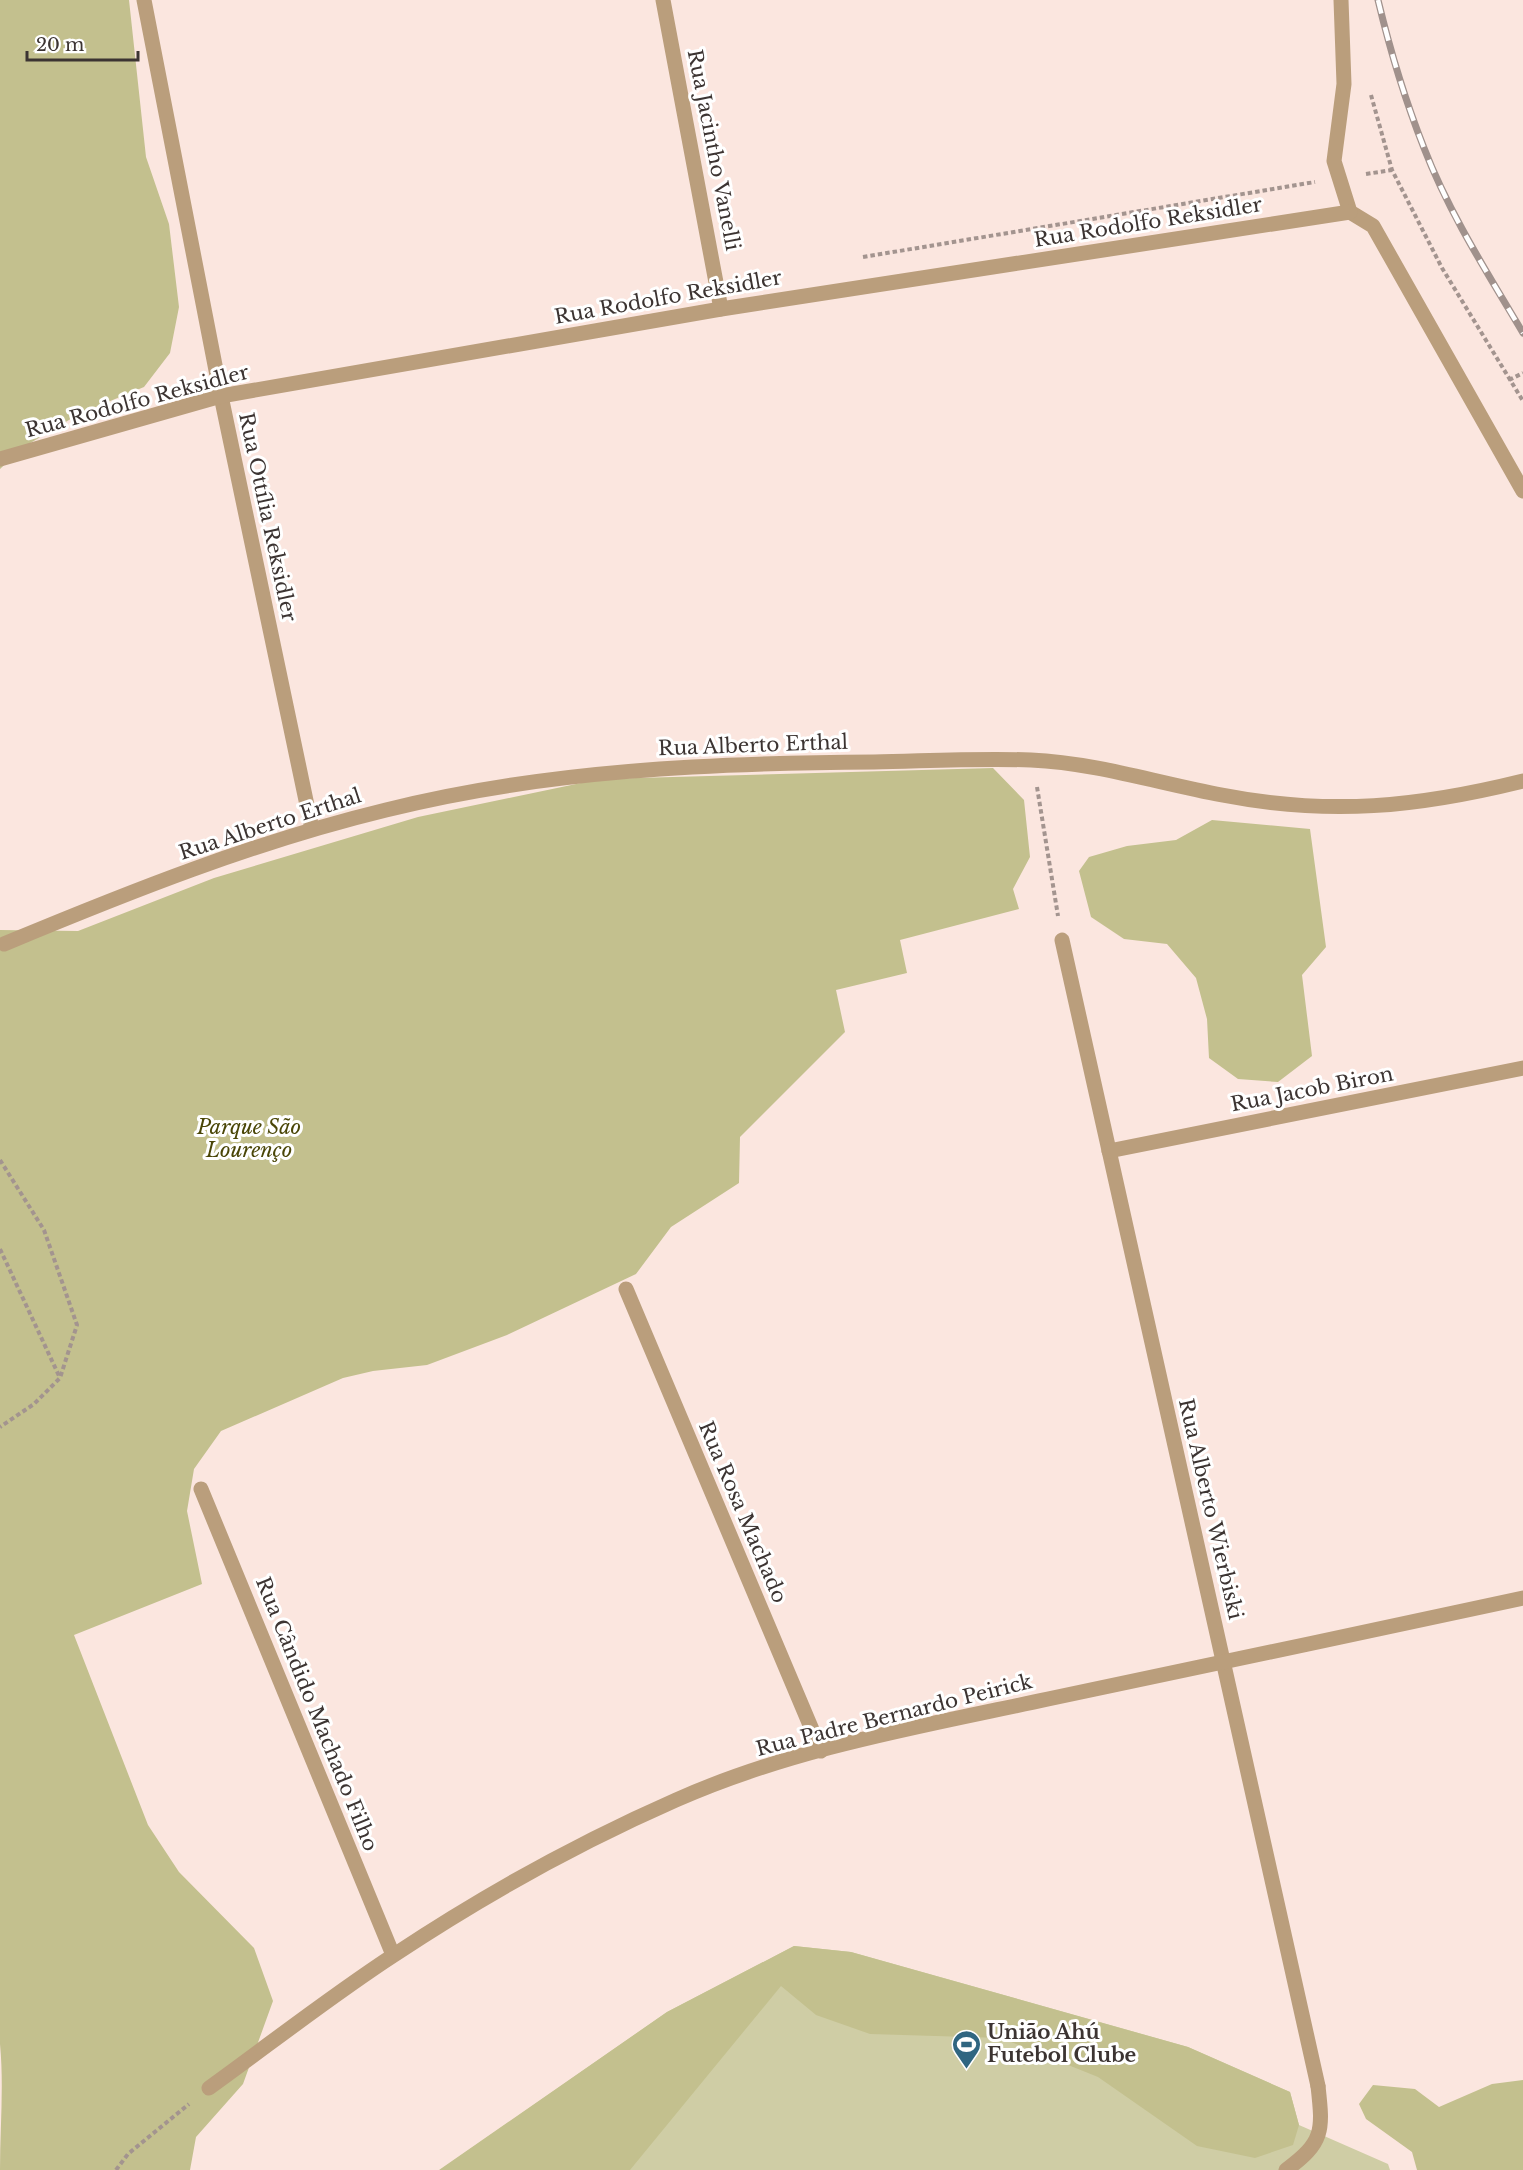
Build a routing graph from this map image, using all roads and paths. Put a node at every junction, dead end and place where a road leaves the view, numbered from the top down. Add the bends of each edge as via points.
1 (144, 0) edge
2 (663, 0) edge
3 (1341, 0) edge
4 (1357, 175) dead end
5 (1311, 183) dead end
6 (1350, 212) junction
7 (862, 257) dead end
8 (721, 309) junction
9 (1523, 373) edge
10 (1509, 380) junction
11 (221, 396) junction
12 (1523, 401) edge
13 (0, 459) edge
14 (1523, 491) edge
15 (1033, 760) junction
16 (1523, 781) edge
17 (312, 829) junction
18 (1062, 940) joint
19 (4, 944) dead end
20 (1523, 1068) edge
21 (1109, 1152) junction
22 (0, 1160) edge
23 (0, 1249) edge
24 (626, 1289) dead end
25 (60, 1378) junction
26 (0, 1427) edge
27 (201, 1489) dead end
28 (1523, 1598) edge
29 (1223, 1662) junction
30 (821, 1750) junction
31 (393, 1955) junction
32 (208, 2088) joint
33 (116, 2170) edge
34 (1286, 2170) edge

1 - 11 street, Rua Ottília Reksidler
2 - 8 street, Rua Jacintho Vanelli
3 - 6 street via 1344,84 1334,161
4 - 10 path via 1392,170 1442,268
5 - 7 path
6 - 8 street, Rua Rodolfo Reksidler
6 - 14 street via 1373,226
8 - 11 street, Rua Rodolfo Reksidler
9 - 10 path
10 - 12 path
11 - 13 street, Rua Rodolfo Reksidler
11 - 17 street, Rua Ottília Reksidler
15 - 16 street, Rua Alberto Erthal via 1125,771 1253,800 1339,809 1406,805
15 - 17 street, Rua Alberto Erthal via 774,762 594,775 485,790
15 - 18 path
17 - 19 street, Rua Alberto Erthal via 133,891
18 - 21 street, Rua Alberto Wierbiski
20 - 21 street, Rua Jacob Biron
21 - 29 street, Rua Alberto Wierbiski
22 - 25 path via 44,1230 77,1325
23 - 25 path
24 - 30 street, Rua Rosa Machado
25 - 26 path via 34,1404
27 - 31 street, Rua Cândido Machado Filho
28 - 29 street, Rua Padre Bernardo Peirick
29 - 30 street, Rua Padre Bernardo Peirick
29 - 34 street, Rua Alberto Wierbiski via 1318,2086 1322,2124 1310,2152
30 - 31 street, Rua Padre Bernardo Peirick via 741,1774 666,1805 507,1886
31 - 32 street, Rua Padre Bernardo Peirick
32 - 33 path via 128,2154

